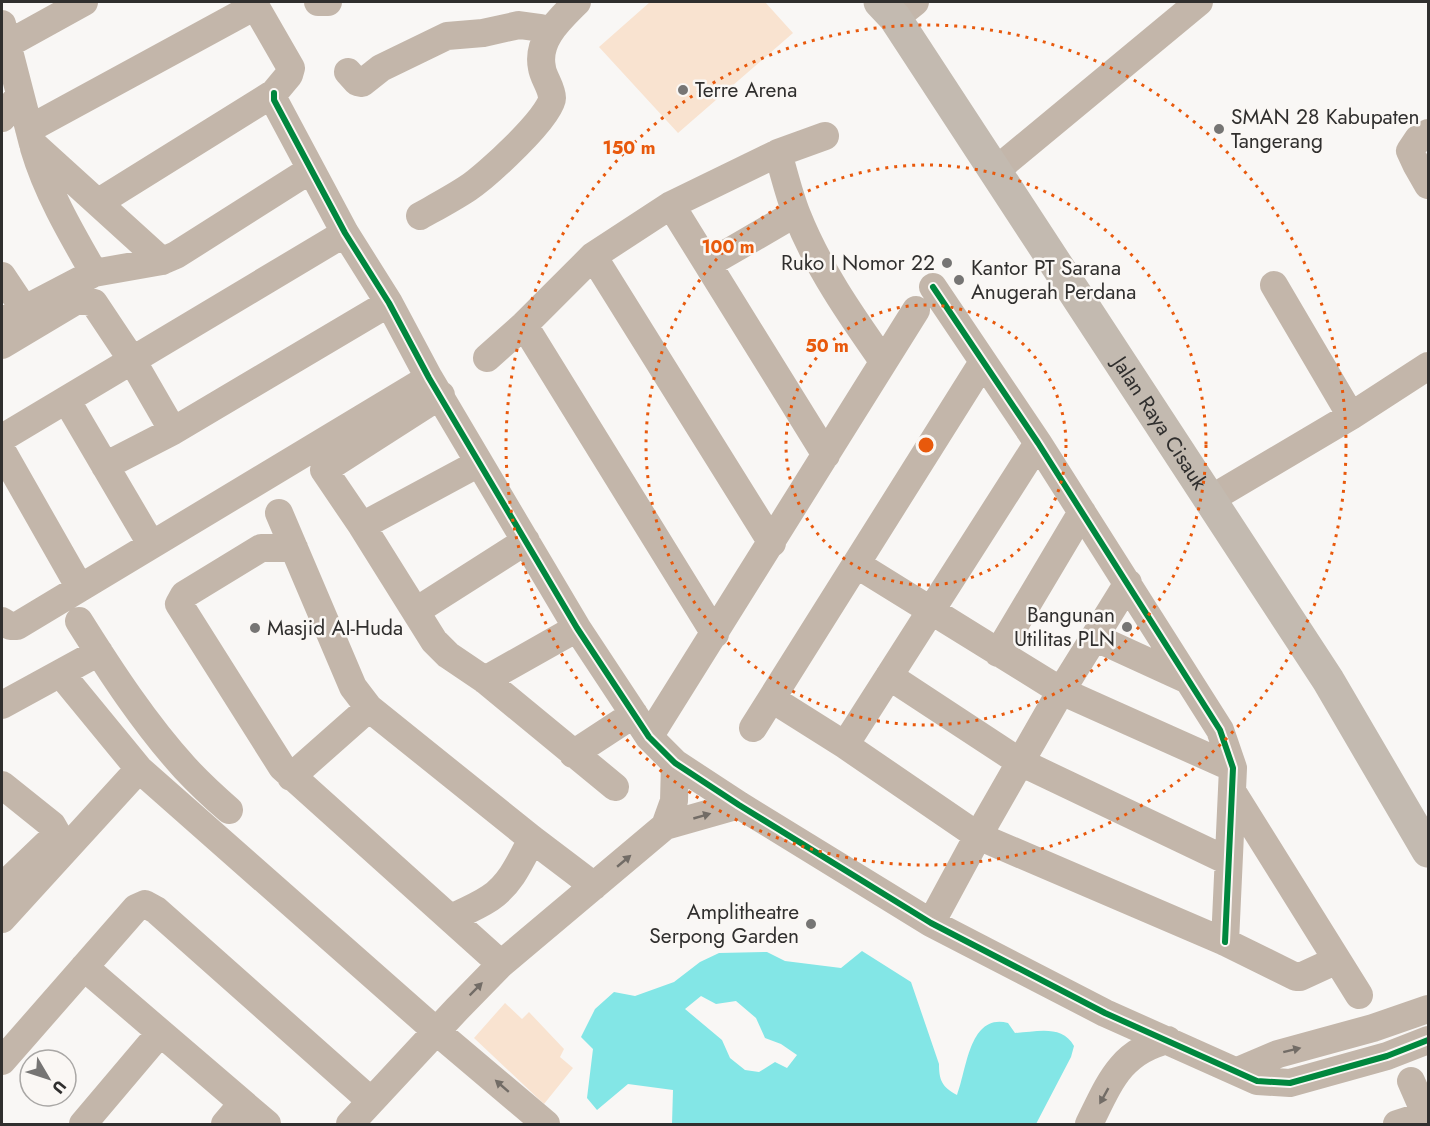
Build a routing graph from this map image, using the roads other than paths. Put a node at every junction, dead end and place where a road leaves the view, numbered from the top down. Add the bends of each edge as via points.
1 (84, 2) edge
2 (318, 2) edge
3 (328, 2) edge
4 (577, 2) edge
5 (1199, 2) edge
6 (254, 4) edge
7 (896, 7) edge
8 (548, 33) junction
9 (5, 34) edge
10 (348, 72) dead end
11 (274, 93) junction
12 (20, 94) junction
13 (2, 118) edge
14 (1428, 133) edge
15 (31, 136) junction
16 (825, 136) dead end
17 (778, 153) junction
18 (310, 170) junction
19 (995, 171) junction
20 (1428, 185) edge
21 (99, 202) junction
22 (671, 205) junction
23 (796, 213) junction
24 (420, 216) dead end
25 (345, 233) junction
26 (593, 256) junction
27 (162, 261) junction
28 (708, 264) junction
29 (94, 273) junction
30 (2, 276) edge
31 (1274, 285) dead end
32 (933, 287) dead end
33 (389, 303) junction
34 (916, 310) dead end
35 (13, 315) edge
36 (524, 325) junction
37 (2, 345) edge
38 (487, 358) dead end
39 (132, 360) junction
40 (883, 361) junction
41 (983, 362) junction
42 (1428, 366) edge
43 (435, 386) junction
44 (66, 401) junction
45 (1351, 416) junction
46 (172, 431) junction
47 (2, 438) edge
48 (1038, 443) junction
49 (2, 451) edge
50 (826, 455) junction
51 (479, 463) junction
52 (105, 466) junction
53 (1209, 500) junction
54 (1082, 512) junction
55 (279, 513) dead end
56 (362, 526) junction
57 (526, 541) junction
58 (772, 543) junction
59 (151, 544) junction
60 (294, 548) junction
61 (856, 564) junction
62 (1128, 583) junction
63 (80, 588) junction
64 (930, 610) junction
65 (416, 611) junction
66 (2, 621) edge
67 (79, 621) dead end
68 (577, 628) junction
69 (715, 634) junction
70 (1094, 637) junction
71 (99, 652) junction
72 (998, 653) junction
73 (61, 674) junction
74 (888, 676) junction
75 (485, 680) junction
76 (1188, 681) junction
77 (1060, 691) junction
78 (772, 699) junction
79 (2, 705) edge
80 (369, 708) junction
81 (642, 725) junction
82 (753, 728) dead end
83 (845, 745) junction
84 (573, 754) junction
85 (1020, 762) junction
86 (675, 763) junction
87 (139, 769) junction
88 (291, 777) junction
89 (1233, 780) junction
90 (2, 785) edge
91 (615, 787) dead end
92 (739, 805) junction
93 (229, 810) dead end
94 (665, 826) junction
95 (978, 836) junction
96 (532, 839) junction
97 (1428, 851) edge
98 (1228, 861) junction
99 (2, 885) edge
100 (594, 886) junction
101 (451, 918) junction
102 (2, 919) edge
103 (931, 923) junction
104 (1225, 942) junction
105 (1337, 960) junction
106 (501, 963) junction
107 (84, 967) junction
108 (1359, 995) dead end
109 (1428, 1009) edge
110 (1105, 1013) junction
111 (1373, 1028) junction
112 (436, 1031) junction
113 (160, 1033) junction
114 (1168, 1040) junction
115 (1428, 1040) edge
116 (1387, 1056) junction
117 (2, 1060) edge
118 (1119, 1068) junction
119 (1238, 1071) junction
120 (1411, 1081) dead end
121 (233, 1114) edge
122 (362, 1116) edge
123 (1427, 1118) edge
124 (83, 1125) edge
125 (267, 1125) edge
126 (546, 1125) edge
127 (1089, 1125) edge
128 (1397, 1125) edge

1 - 9 street
2 - 3 street
4 - 8 street
5 - 19 street
6 - 11 street via 291,68
6 - 15 street
7 - 19 main road, Jalan Raya Cisauk
8 - 10 street via 519,25 447,36 381,68 362,83
8 - 24 street via 541,61 552,97 550,107 489,172
9 - 12 street
11 - 18 street
11 - 21 street
12 - 13 street
12 - 15 street
14 - 20 street via 1410,151
15 - 21 street
15 - 29 street via 39,166 61,214
16 - 17 street
17 - 22 street
17 - 23 street
18 - 25 street
18 - 27 street
19 - 53 main road, Jalan Raya Cisauk
21 - 27 street
22 - 26 street
22 - 28 street
23 - 28 street
23 - 40 street via 837,296
25 - 33 street
25 - 39 street
26 - 36 street
26 - 58 street
27 - 29 street
28 - 50 street
29 - 35 street
30 - 35 street
31 - 45 street
32 - 41 street
33 - 43 street
33 - 46 street
34 - 40 street
36 - 38 street
36 - 69 street
37 - 39 street via 79,299 94,303
39 - 44 street
39 - 46 street
40 - 50 street
41 - 48 street
41 - 61 street
42 - 45 street
43 - 51 street
43 - 56 street via 324,469
43 - 59 street
44 - 47 street
44 - 52 street
45 - 53 street
46 - 52 street
48 - 54 street
48 - 64 street
49 - 63 street
50 - 58 street
51 - 56 street
51 - 57 street
52 - 59 street
53 - 97 main road, Jalan Raya Cisauk via 1328,680
54 - 62 street
54 - 72 street
55 - 60 street
56 - 65 street
57 - 65 street
57 - 68 street
58 - 69 street
59 - 63 street
60 - 80 street via 353,687
60 - 88 street via 261,548 184,595 179,604
61 - 64 street
61 - 78 street
62 - 70 street
62 - 76 street
63 - 66 street via 17,626
64 - 72 street
64 - 74 street
65 - 75 street via 434,641
67 - 71 street
68 - 75 street
68 - 81 street
69 - 81 street
70 - 76 street
70 - 77 street
71 - 73 street
71 - 93 street via 165,745
72 - 77 street
73 - 79 street
73 - 87 street
74 - 83 street
74 - 85 street
75 - 84 street
76 - 89 street via 1220,730
77 - 85 street
77 - 89 street
78 - 82 street
78 - 83 street
80 - 88 street
80 - 96 street
81 - 84 street
81 - 86 street
83 - 95 street
84 - 91 street
85 - 95 street
85 - 98 street
86 - 92 street
86 - 94 street via 674,801
87 - 102 street
87 - 112 street
88 - 101 street
89 - 98 street
89 - 105 street
90 - 99 street via 56,832
94 -> 92 street
92 - 103 street
100 -> 94 street
95 - 103 street
95 - 104 street
96 - 100 street
96 - 101 street via 505,884 491,897
98 - 104 street
100 - 106 street
101 - 106 street
103 - 110 street
104 - 105 street via 1296,977
105 - 108 street
112 -> 106 street
107 - 113 street
107 - 117 street
107 - 122 street via 136,908 152,906
109 - 111 street
110 - 114 street
110 - 118 street via 1116,1038
111 - 116 street
119 -> 111 street via 1278,1053
112 - 122 street
126 -> 112 street
113 - 121 street
113 - 124 street
114 - 118 street via 1150,1045
114 - 119 street
115 - 116 street
116 - 119 street via 1290,1083 1257,1081
118 -> 127 street
120 - 123 street
121 - 125 street
123 - 128 street

